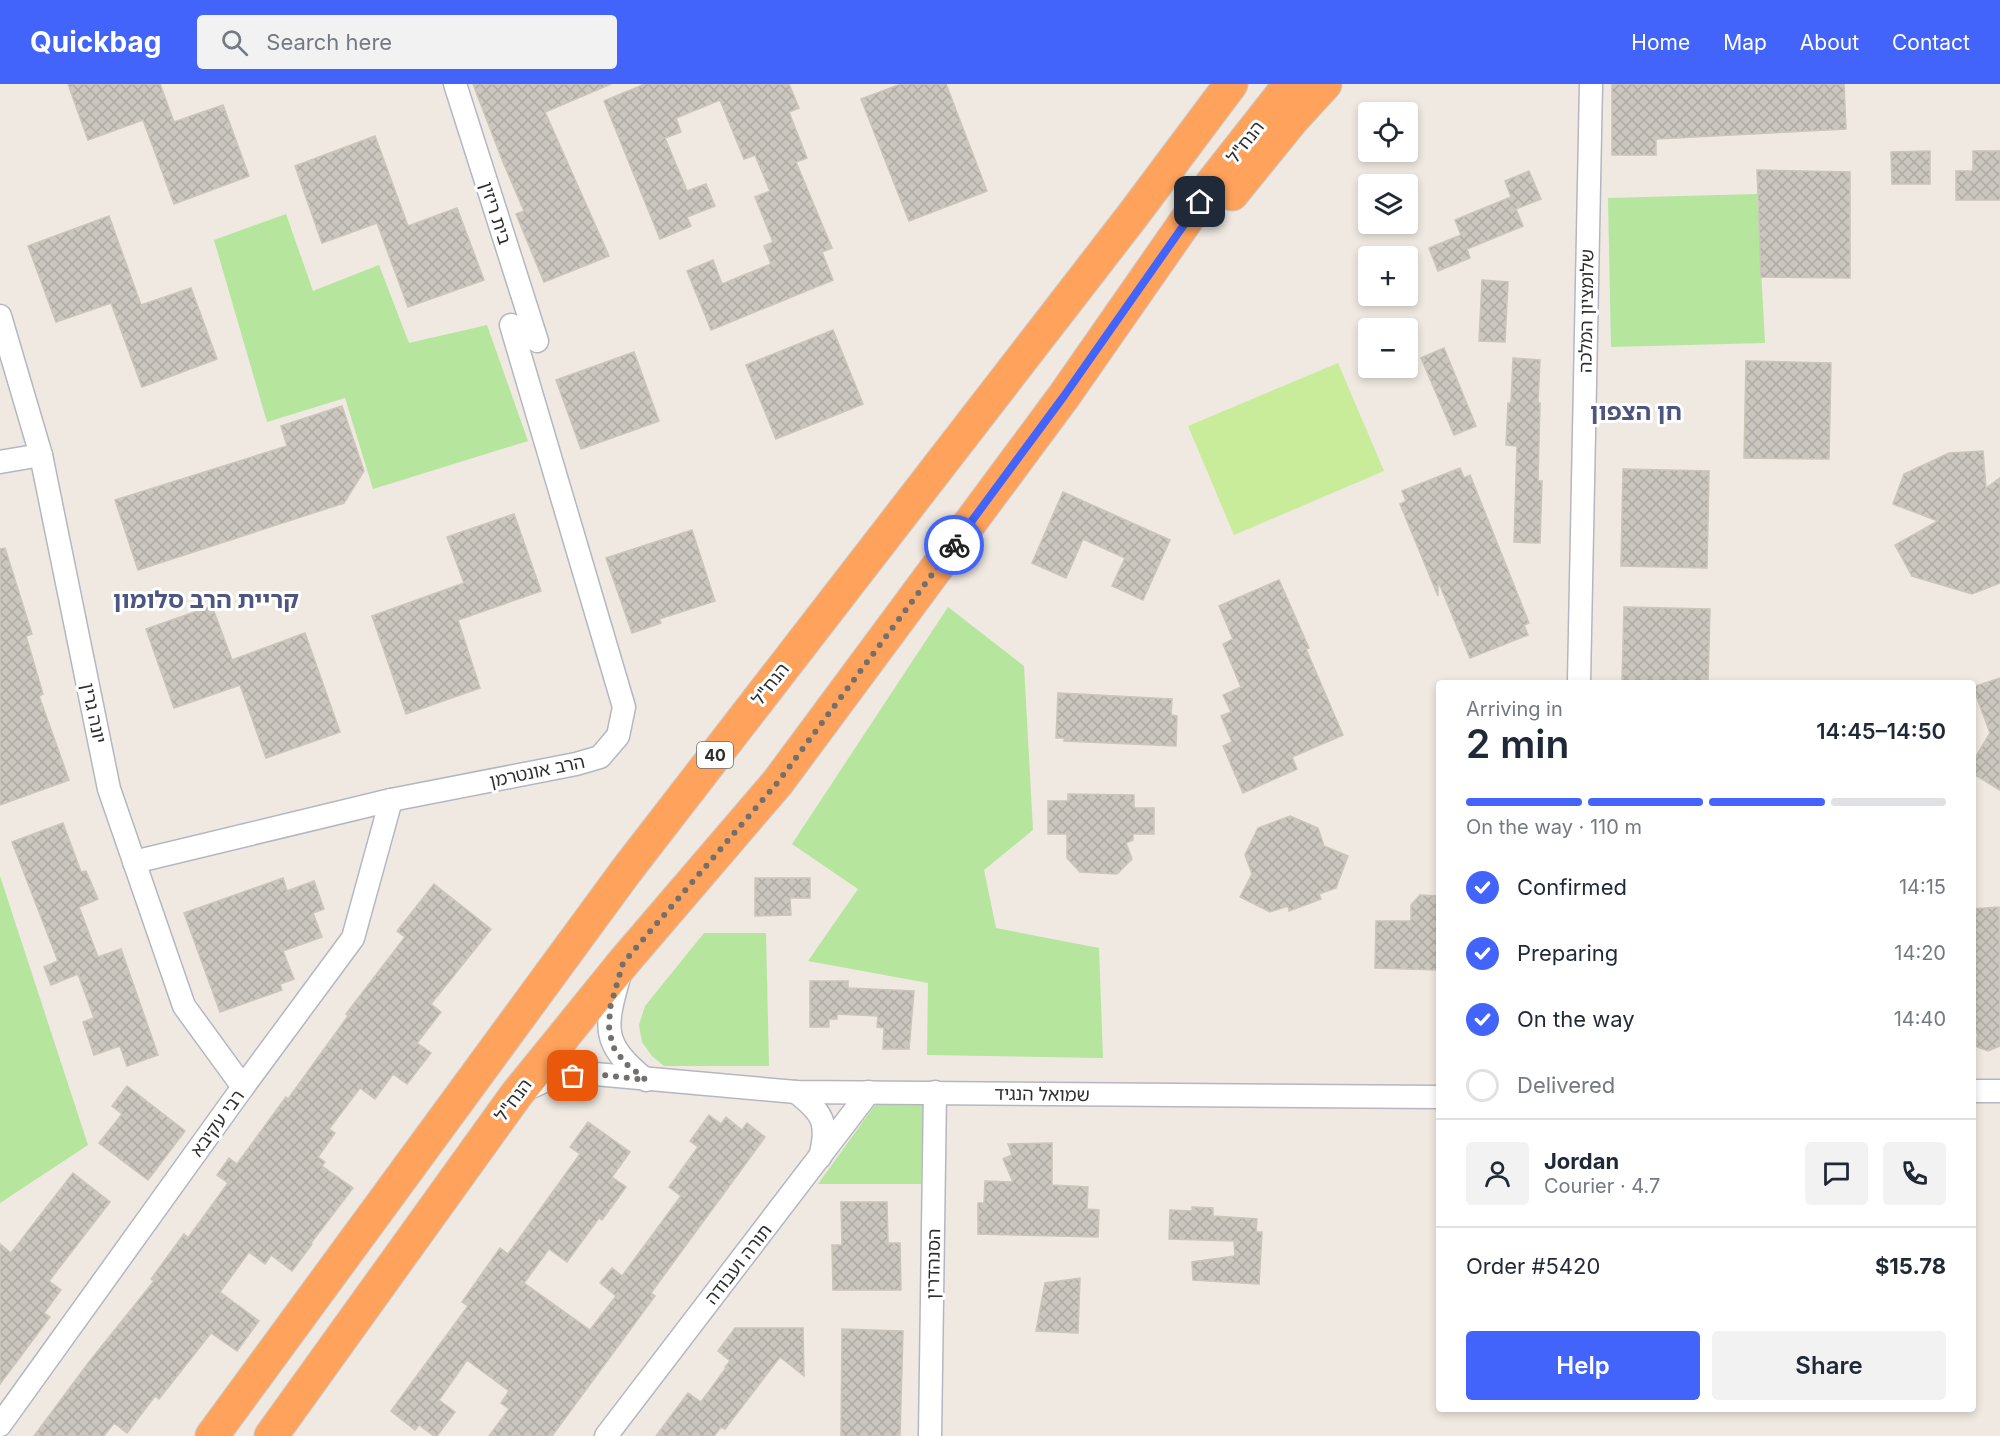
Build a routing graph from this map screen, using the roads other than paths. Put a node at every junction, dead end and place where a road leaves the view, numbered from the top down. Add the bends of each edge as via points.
1 (454, 84) edge
2 (1231, 84) edge
3 (1290, 84) edge
4 (1325, 84) edge
5 (1591, 84) edge
6 (0, 316) edge
7 (511, 326) dead end
8 (537, 341) dead end
9 (1064, 396) junction
10 (41, 455) junction
11 (0, 462) edge
12 (1579, 680) edge
13 (391, 800) junction
14 (134, 862) junction
15 (623, 963) junction
16 (646, 1080) junction
17 (243, 1088) junction
18 (1976, 1091) edge
19 (2000, 1091) edge
20 (796, 1092) junction
21 (869, 1092) junction
22 (935, 1092) junction
23 (516, 1095) junction
24 (1436, 1097) edge
25 (819, 1158) junction
26 (0, 1425) edge
27 (212, 1436) edge
28 (271, 1436) edge
29 (606, 1436) edge
30 (930, 1436) edge

1 - 8 street, בית ריזין
2 - 27 highway, הנח"ל / 40 via 626,870
3 - 9 highway, הנח"ל via 1213,182
4 - 9 highway
5 - 12 street, שלומציון המלכה
6 - 10 street, יונה גרין
7 - 13 street, הרב אונטרמן via 624,707 618,736 600,757 576,764
9 - 15 highway, הנח"ל via 778,782
10 - 11 street
10 - 14 street, יונה גרין via 109,789
13 - 14 street, הרב אונטרמן
13 - 17 street, רבי עקיבא via 353,938
14 - 17 street, יונה גרין via 184,1006
15 - 16 street via 610,1008 609,1031 614,1048 625,1063
15 - 23 highway, הנח"ל
16 - 20 street, שמואל הנגיד
16 - 23 street, שמואל הנגיד via 595,1074 551,1078
17 - 26 street, רבי עקיבא
18 - 19 street
20 - 21 street, שמואל הנגיד
20 - 25 street via 814,1106 822,1120 825,1137
21 - 22 street, שמואל הנגיד
21 - 25 street, תורה ועבודה
22 - 24 street, שמואל הנגיד
22 - 30 street, הסנהדרין
23 - 28 highway, הנח"ל
25 - 29 street, תורה ועבודה

